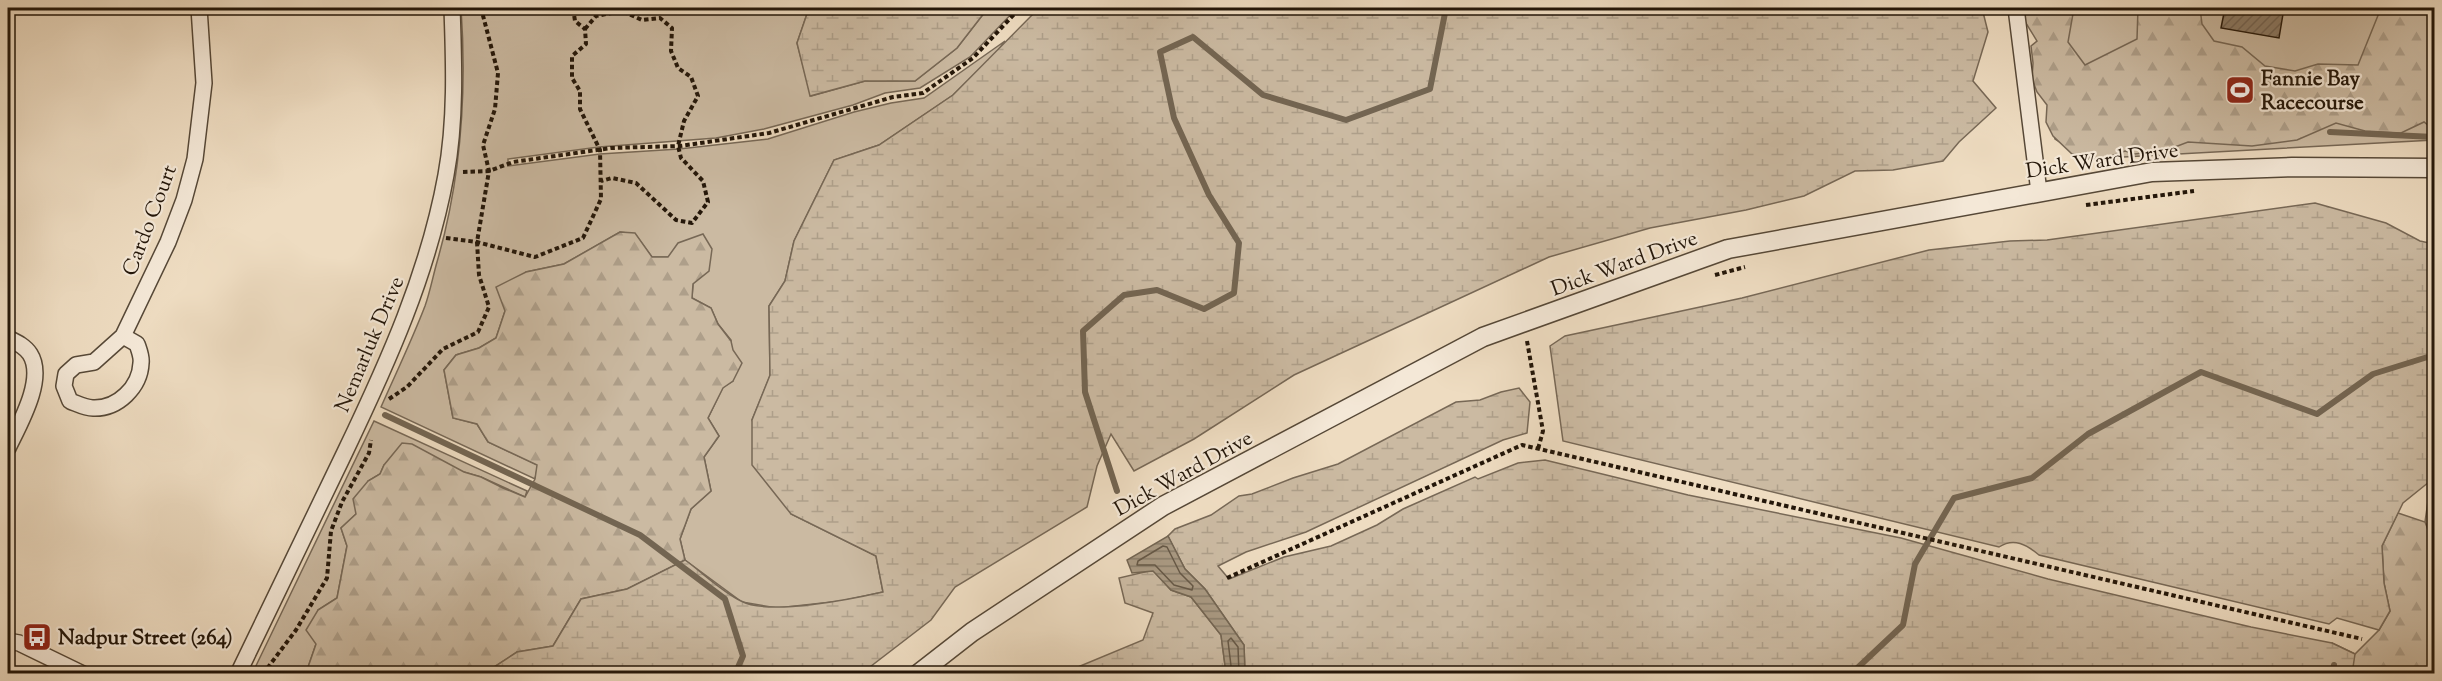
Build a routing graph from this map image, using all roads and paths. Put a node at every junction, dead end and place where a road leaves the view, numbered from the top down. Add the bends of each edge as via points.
1 (199, 8) edge
2 (452, 8) edge
3 (481, 8) edge
4 (573, 8) edge
5 (1020, 8) edge
6 (2016, 8) edge
7 (585, 29) junction
8 (678, 146) junction
9 (600, 150) junction
10 (2434, 168) edge
11 (489, 171) junction
12 (447, 173) junction
13 (601, 181) junction
14 (2198, 190) dead end
15 (2039, 192) junction
16 (2085, 205) dead end
17 (432, 236) junction
18 (477, 242) junction
19 (1754, 264) dead end
20 (1709, 277) dead end
21 (123, 336) junction
22 (8, 338) edge
23 (1516, 345) dead end
24 (384, 402) dead end
25 (371, 436) dead end
26 (8, 448) edge
27 (1538, 449) junction
28 (1227, 578) dead end
29 (2362, 639) dead end
30 (8, 641) edge
31 (82, 674) edge
32 (238, 674) edge
33 (263, 674) edge
34 (918, 674) edge

1 - 21 street, Cardo Court via 204,83 195,159 168,242
2 - 12 street, Nemarluk Drive via 454,73
3 - 11 path via 498,73 495,109 483,146
4 - 7 path via 575,21
5 - 8 path via 973,58 923,93 893,97 769,133
6 - 15 street
7 - 8 path via 596,16 622,11 642,20 660,18 672,28 671,51 678,68 691,77 698,96 684,121
7 - 9 path via 586,44 572,56 572,78 580,91 580,109
8 - 9 path
8 - 13 path via 681,158 704,181 708,202 692,223 676,220 636,183 612,178
9 - 11 path via 513,162
9 - 13 path
10 - 15 street, Dick Ward Drive via 2292,166 2152,172
11 - 12 path
11 - 18 path
12 - 17 street, Nemarluk Drive
13 - 18 path via 601,199 583,238 536,257
14 - 16 path
15 - 34 street, Dick Ward Drive via 1728,249 1494,333 1163,506 972,632
17 - 18 path
17 - 32 street, Nemarluk Drive via 390,358
18 - 24 path via 479,275 489,307 478,332 443,349 407,387
19 - 20 path
21 - 21 street via 137,344 142,361 132,388 110,405 96,408 70,401 64,386 66,374 76,365 94,362
22 - 26 street via 32,356 34,388
23 - 27 path via 1528,340 1543,431
25 - 33 path via 369,453 331,531 327,578 296,630
27 - 28 path via 1522,445
27 - 29 path
30 - 31 street

